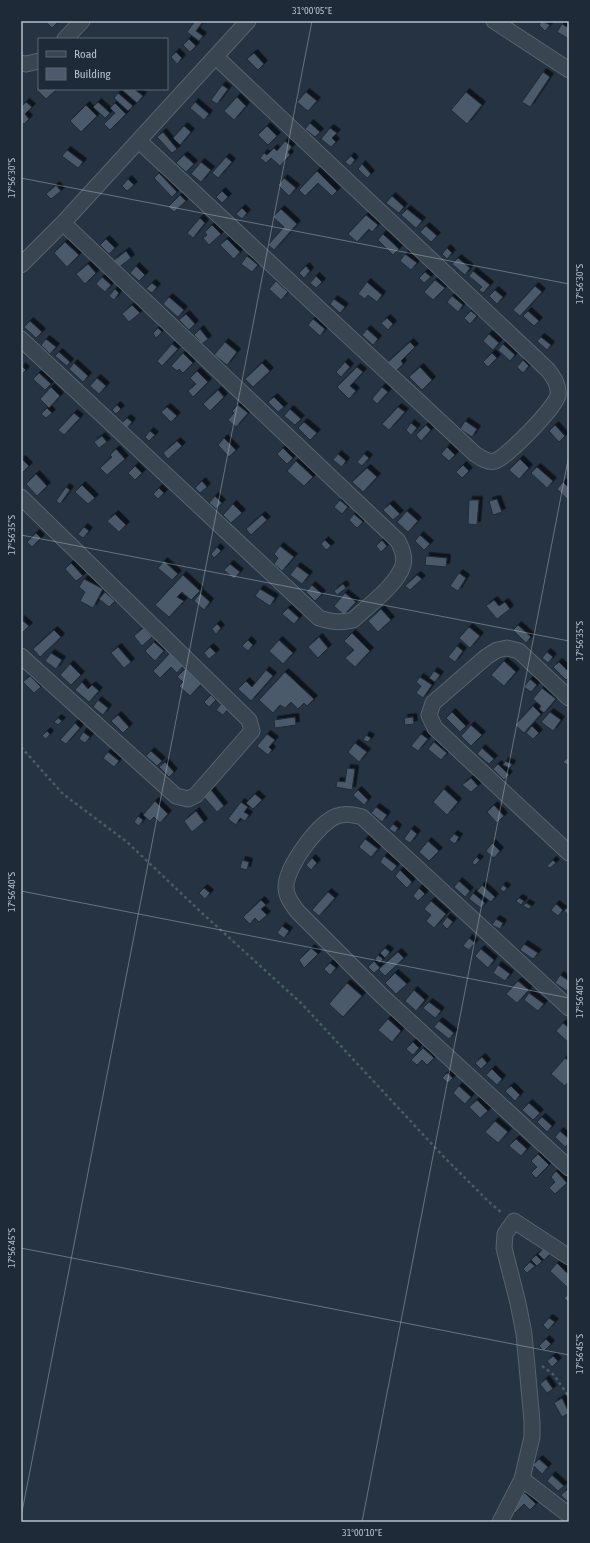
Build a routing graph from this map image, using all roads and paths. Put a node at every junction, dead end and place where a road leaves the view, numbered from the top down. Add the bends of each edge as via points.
1 (82, 21) edge
2 (248, 21) edge
3 (494, 21) edge
4 (66, 38) edge
5 (216, 57) junction
6 (38, 61) edge
7 (21, 63) edge
8 (569, 70) edge
9 (139, 141) junction
10 (63, 223) junction
11 (21, 265) edge
12 (21, 339) edge
13 (21, 497) edge
14 (21, 656) edge
15 (569, 698) edge
16 (21, 747) edge
17 (569, 853) edge
18 (569, 1008) edge
19 (569, 1168) edge
20 (514, 1222) junction
21 (569, 1257) edge
22 (527, 1362) junction
23 (569, 1397) edge
24 (522, 1480) junction
25 (569, 1515) edge
26 (500, 1522) edge

1 - 4 street
2 - 5 street
3 - 8 street
5 - 9 street
5 - 9 street via 548,370 558,386 555,403 502,458 493,462 484,460
6 - 7 street
9 - 10 street
10 - 11 street
10 - 12 street via 398,541 404,558 399,574 353,620 331,622 319,618
13 - 14 street via 251,722 252,731 196,795 188,799 176,796
15 - 17 street via 519,651 507,648 497,650 486,657 434,704 429,715 435,728
16 - 20 path via 62,794 127,842 301,1003 442,1155 488,1202
18 - 19 street via 362,817 343,815 319,829 288,876 288,900 298,912 382,996
20 - 21 street
20 - 22 street via 506,1234 504,1248 518,1303
22 - 23 path via 538,1363 554,1375
22 - 24 street via 532,1437
24 - 25 street
24 - 26 street

